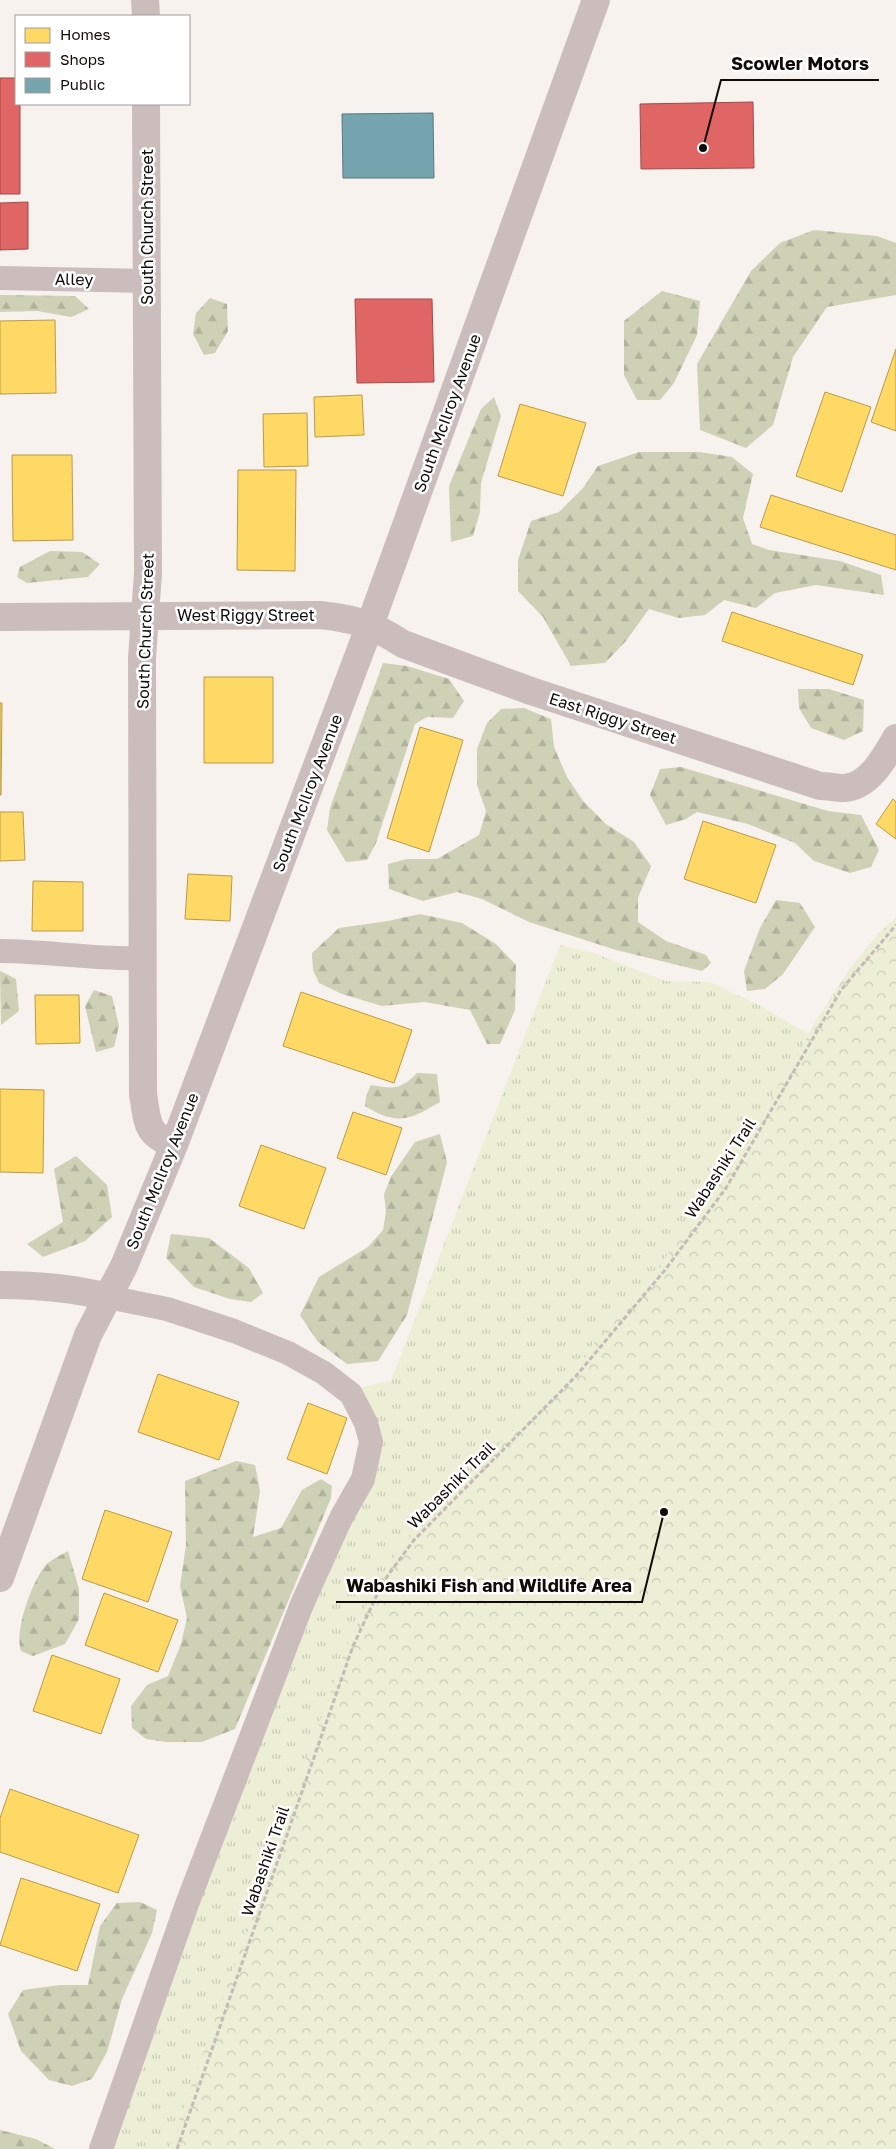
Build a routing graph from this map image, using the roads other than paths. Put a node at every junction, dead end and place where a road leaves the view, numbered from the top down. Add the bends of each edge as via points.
1 (146, 0) edge
2 (596, 0) edge
3 (146, 15) edge
4 (146, 105) edge
5 (0, 278) edge
6 (148, 281) junction
7 (146, 616) junction
8 (0, 617) edge
9 (370, 625) junction
10 (896, 738) edge
11 (0, 951) edge
12 (144, 958) junction
13 (174, 1145) junction
14 (0, 1285) edge
15 (108, 1297) junction
16 (0, 1578) edge
17 (101, 2149) edge

1 - 3 street
2 - 9 street, South McIlroy Avenue
4 - 6 street, South Church Street
5 - 6 lane, Alley
6 - 7 street, South Church Street
7 - 8 street, West Riggy Street
7 - 9 street, West Riggy Street via 320,615 352,618
7 - 12 street, South Church Street via 142,658
9 - 10 street, East Riggy Street via 403,644 531,691 820,786 846,788 862,782 881,765
9 - 13 street, South McIlroy Avenue
11 - 12 lane
12 - 13 street, South Church Street via 142,1094 150,1129 160,1139
13 - 15 street, South McIlroy Avenue
14 - 15 street via 35,1285
15 - 16 street, South McIlroy Avenue via 88,1335
15 - 17 lane via 167,1309 288,1353 324,1373 351,1394 366,1423 371,1442 363,1478 302,1604 187,1904

